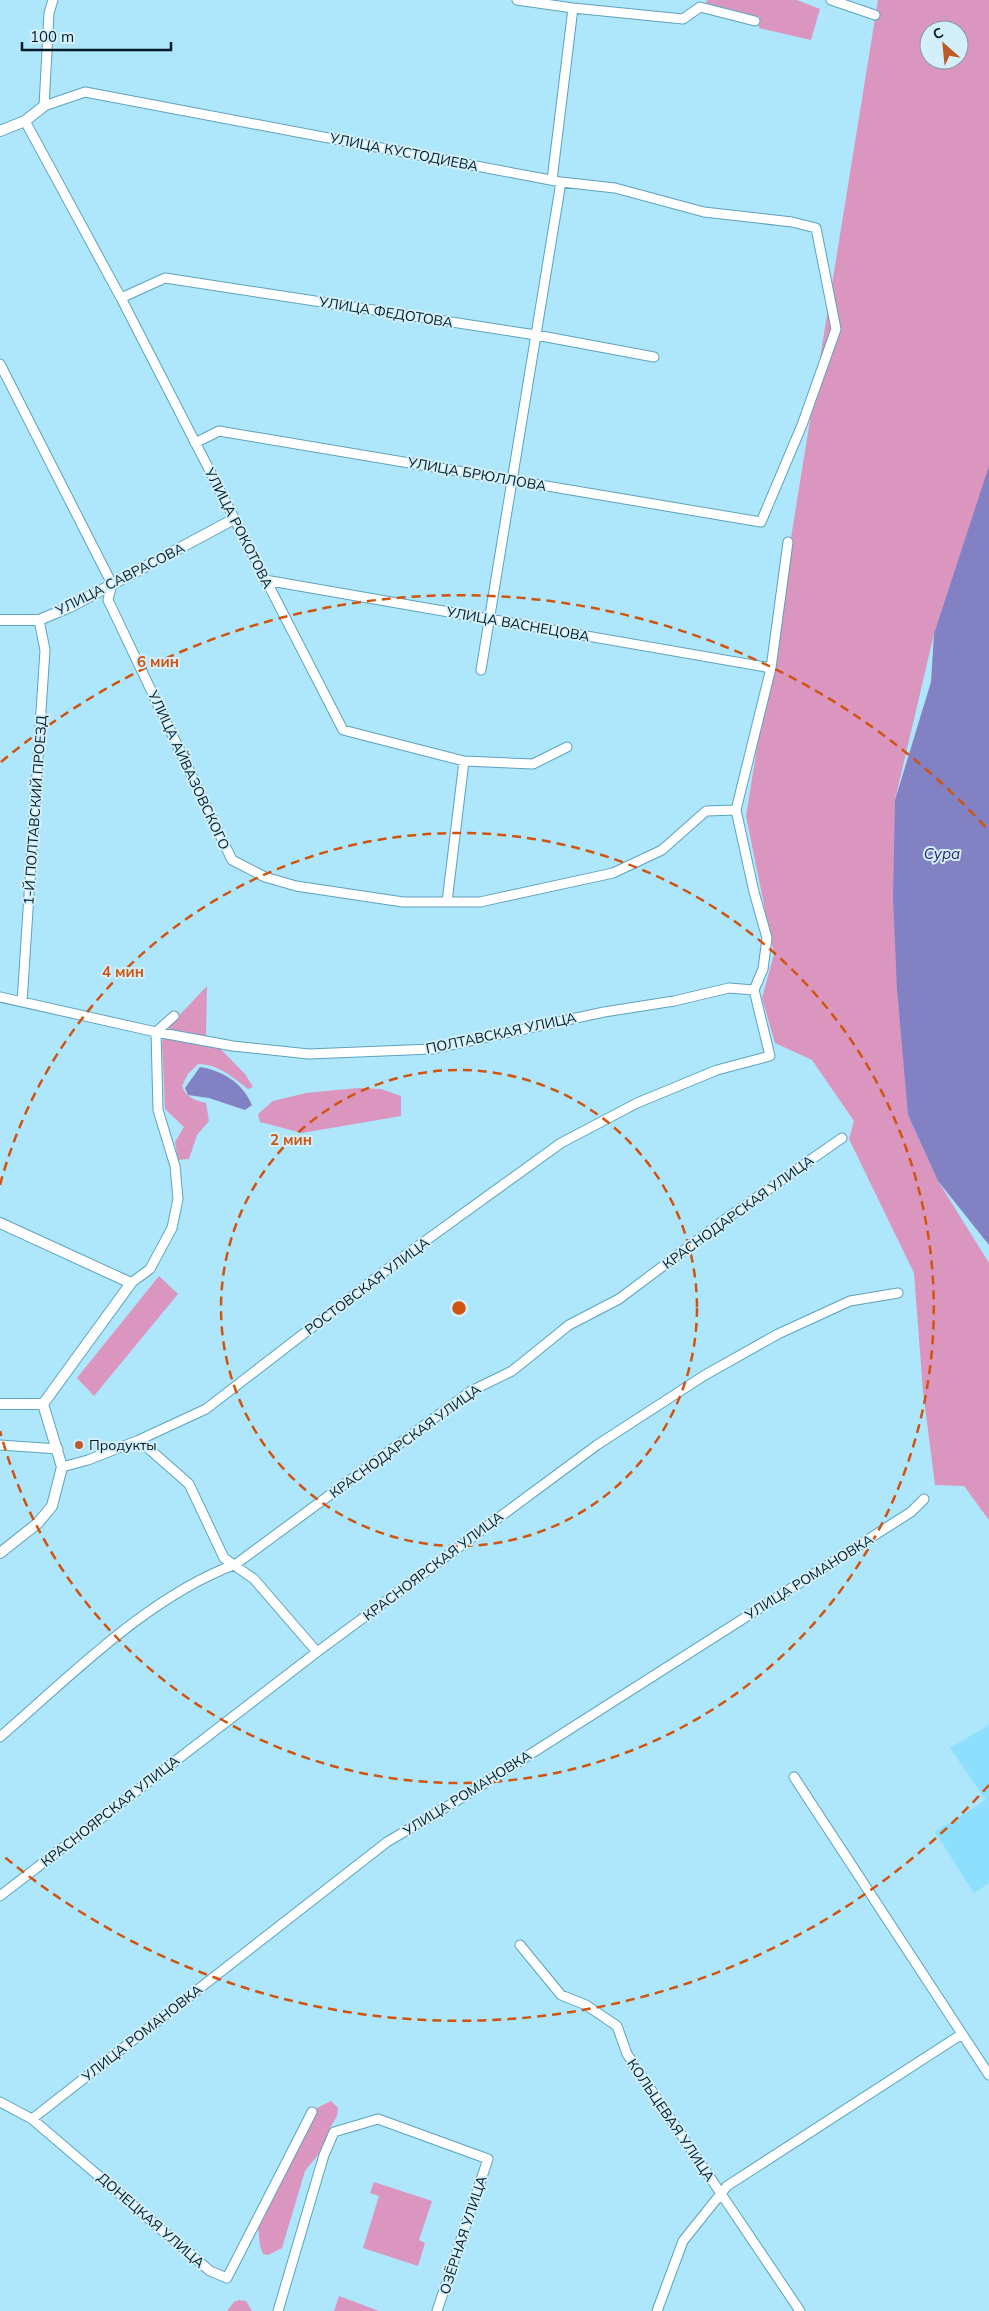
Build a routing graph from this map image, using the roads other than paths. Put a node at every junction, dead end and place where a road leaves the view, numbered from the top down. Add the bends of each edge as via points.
1 (53, 0) edge
2 (517, 0) edge
3 (831, 0) edge
4 (701, 4) edge
5 (573, 8) junction
6 (875, 15) dead end
7 (755, 21) dead end
8 (44, 106) junction
9 (25, 121) junction
10 (0, 131) edge
11 (552, 180) junction
12 (562, 182) junction
13 (121, 298) junction
14 (536, 335) junction
15 (654, 357) dead end
16 (0, 364) edge
17 (195, 443) junction
18 (512, 480) junction
19 (234, 519) junction
20 (761, 522) joint
21 (788, 542) dead end
22 (266, 580) junction
23 (112, 584) junction
24 (490, 619) junction
25 (0, 620) edge
26 (39, 620) junction
27 (771, 668) junction
28 (481, 670) dead end
29 (567, 747) dead end
30 (464, 761) junction
31 (736, 810) junction
32 (447, 902) junction
33 (754, 990) junction
34 (0, 997) edge
35 (22, 1002) junction
36 (174, 1016) dead end
37 (156, 1032) junction
38 (842, 1138) dead end
39 (0, 1223) edge
40 (131, 1283) junction
41 (898, 1292) dead end
42 (0, 1404) edge
43 (43, 1404) junction
44 (139, 1440) junction
45 (0, 1445) edge
46 (58, 1449) junction
47 (62, 1466) junction
48 (924, 1499) dead end
49 (0, 1553) edge
50 (236, 1564) junction
51 (317, 1652) junction
52 (0, 1737) edge
53 (794, 1777) dead end
54 (0, 1896) edge
55 (520, 1945) dead end
56 (962, 2034) junction
57 (989, 2075) edge
58 (0, 2102) edge
59 (312, 2112) dead end
60 (32, 2118) junction
61 (720, 2193) junction
62 (278, 2311) edge
63 (437, 2311) edge
64 (657, 2311) edge
65 (800, 2311) edge

1 - 8 street
2 - 5 street
3 - 6 street
4 - 5 street via 683,19
4 - 7 street
5 - 11 street
8 - 9 street, УЛИЦА КУСТОДИЕВА
8 - 11 street, УЛИЦА КУСТОДИЕВА via 85,92
9 - 10 street, УЛИЦА КУСТОДИЕВА
9 - 13 street, УЛИЦА РОКОТОВА
11 - 12 street, УЛИЦА КУСТОДИЕВА
12 - 14 street
12 - 20 street, УЛИЦА КУСТОДИЕВА via 615,188 704,212 792,222 816,228 836,329 802,425
13 - 14 street, УЛИЦА ФЕДОТОВА via 166,278
13 - 17 street, УЛИЦА РОКОТОВА
14 - 15 street, УЛИЦА ФЕДОТОВА
14 - 18 street
16 - 23 street, УЛИЦА АЙВАЗОВСКОГО
17 - 18 street, УЛИЦА БРЮЛЛОВА via 219,431
17 - 19 street, УЛИЦА РОКОТОВА
18 - 20 street, УЛИЦА БРЮЛЛОВА
18 - 24 street
19 - 22 street, УЛИЦА РОКОТОВА
19 - 23 street, УЛИЦА САВРАСОВА
21 - 27 street
22 - 24 street, УЛИЦА ВАСНЕЦОВА
22 - 30 street, УЛИЦА РОКОТОВА via 342,730
23 - 26 street, УЛИЦА САВРАСОВА
23 - 32 street, УЛИЦА АЙВАЗОВСКОГО via 108,600 232,860 296,886 403,902
24 - 27 street, УЛИЦА ВАСНЕЦОВА
24 - 28 street
25 - 26 street, УЛИЦА САВРАСОВА
26 - 35 street, 1-Й ПОЛТАВСКИЙ ПРОЕЗД via 45,650
27 - 31 street
29 - 30 street, УЛИЦА РОКОТОВА via 533,764
30 - 32 street
31 - 32 street, УЛИЦА АЙВАЗОВСКОГО via 706,811 662,850 613,873 480,902
31 - 33 street via 767,938 763,969
33 - 37 street, ПОЛТАВСКАЯ УЛИЦА via 729,988 432,1049 309,1054 233,1046
33 - 44 street, РОСТОВСКАЯ УЛИЦА via 770,1056 717,1070 645,1100 561,1143 403,1257 206,1409
34 - 35 street, ПОЛТАВСКАЯ УЛИЦА
35 - 37 street, ПОЛТАВСКАЯ УЛИЦА
36 - 37 street
37 - 40 street via 158,1110 175,1166 178,1199 172,1228 159,1253 150,1269
38 - 50 street, КРАСНОДАРСКАЯ УЛИЦА via 619,1299 569,1325 512,1371 472,1390
39 - 40 street
40 - 43 street
41 - 51 street, КРАСНОЯРСКАЯ УЛИЦА via 850,1301 778,1334 705,1375 597,1445
42 - 43 street
43 - 46 street
44 - 47 street, РОСТОВСКАЯ УЛИЦА via 88,1460
44 - 50 street via 189,1484 224,1558
45 - 46 street
46 - 47 street
47 - 49 street via 52,1506 38,1523
48 - 60 street, УЛИЦА РОМАНОВКА via 894,1523 387,1842
50 - 51 street via 254,1579
50 - 52 street, КРАСНОДАРСКАЯ УЛИЦА via 206,1576 159,1605 103,1648
51 - 54 street, КРАСНОЯРСКАЯ УЛИЦА
53 - 56 street
55 - 61 street, КОЛЬЦЕВАЯ УЛИЦА via 560,1995 586,2005 617,2026 627,2054
56 - 57 street
56 - 61 street, КОЛЬЦЕВАЯ УЛИЦА
58 - 60 street, ДОНЕЦКАЯ УЛИЦА
59 - 60 street, ДОНЕЦКАЯ УЛИЦА via 227,2278 210,2271
61 - 64 street via 683,2241
61 - 65 street, КОЛЬЦЕВАЯ УЛИЦА
62 - 63 street, ОЗЁРНАЯ УЛИЦА via 324,2155 334,2132 378,2119 488,2159

